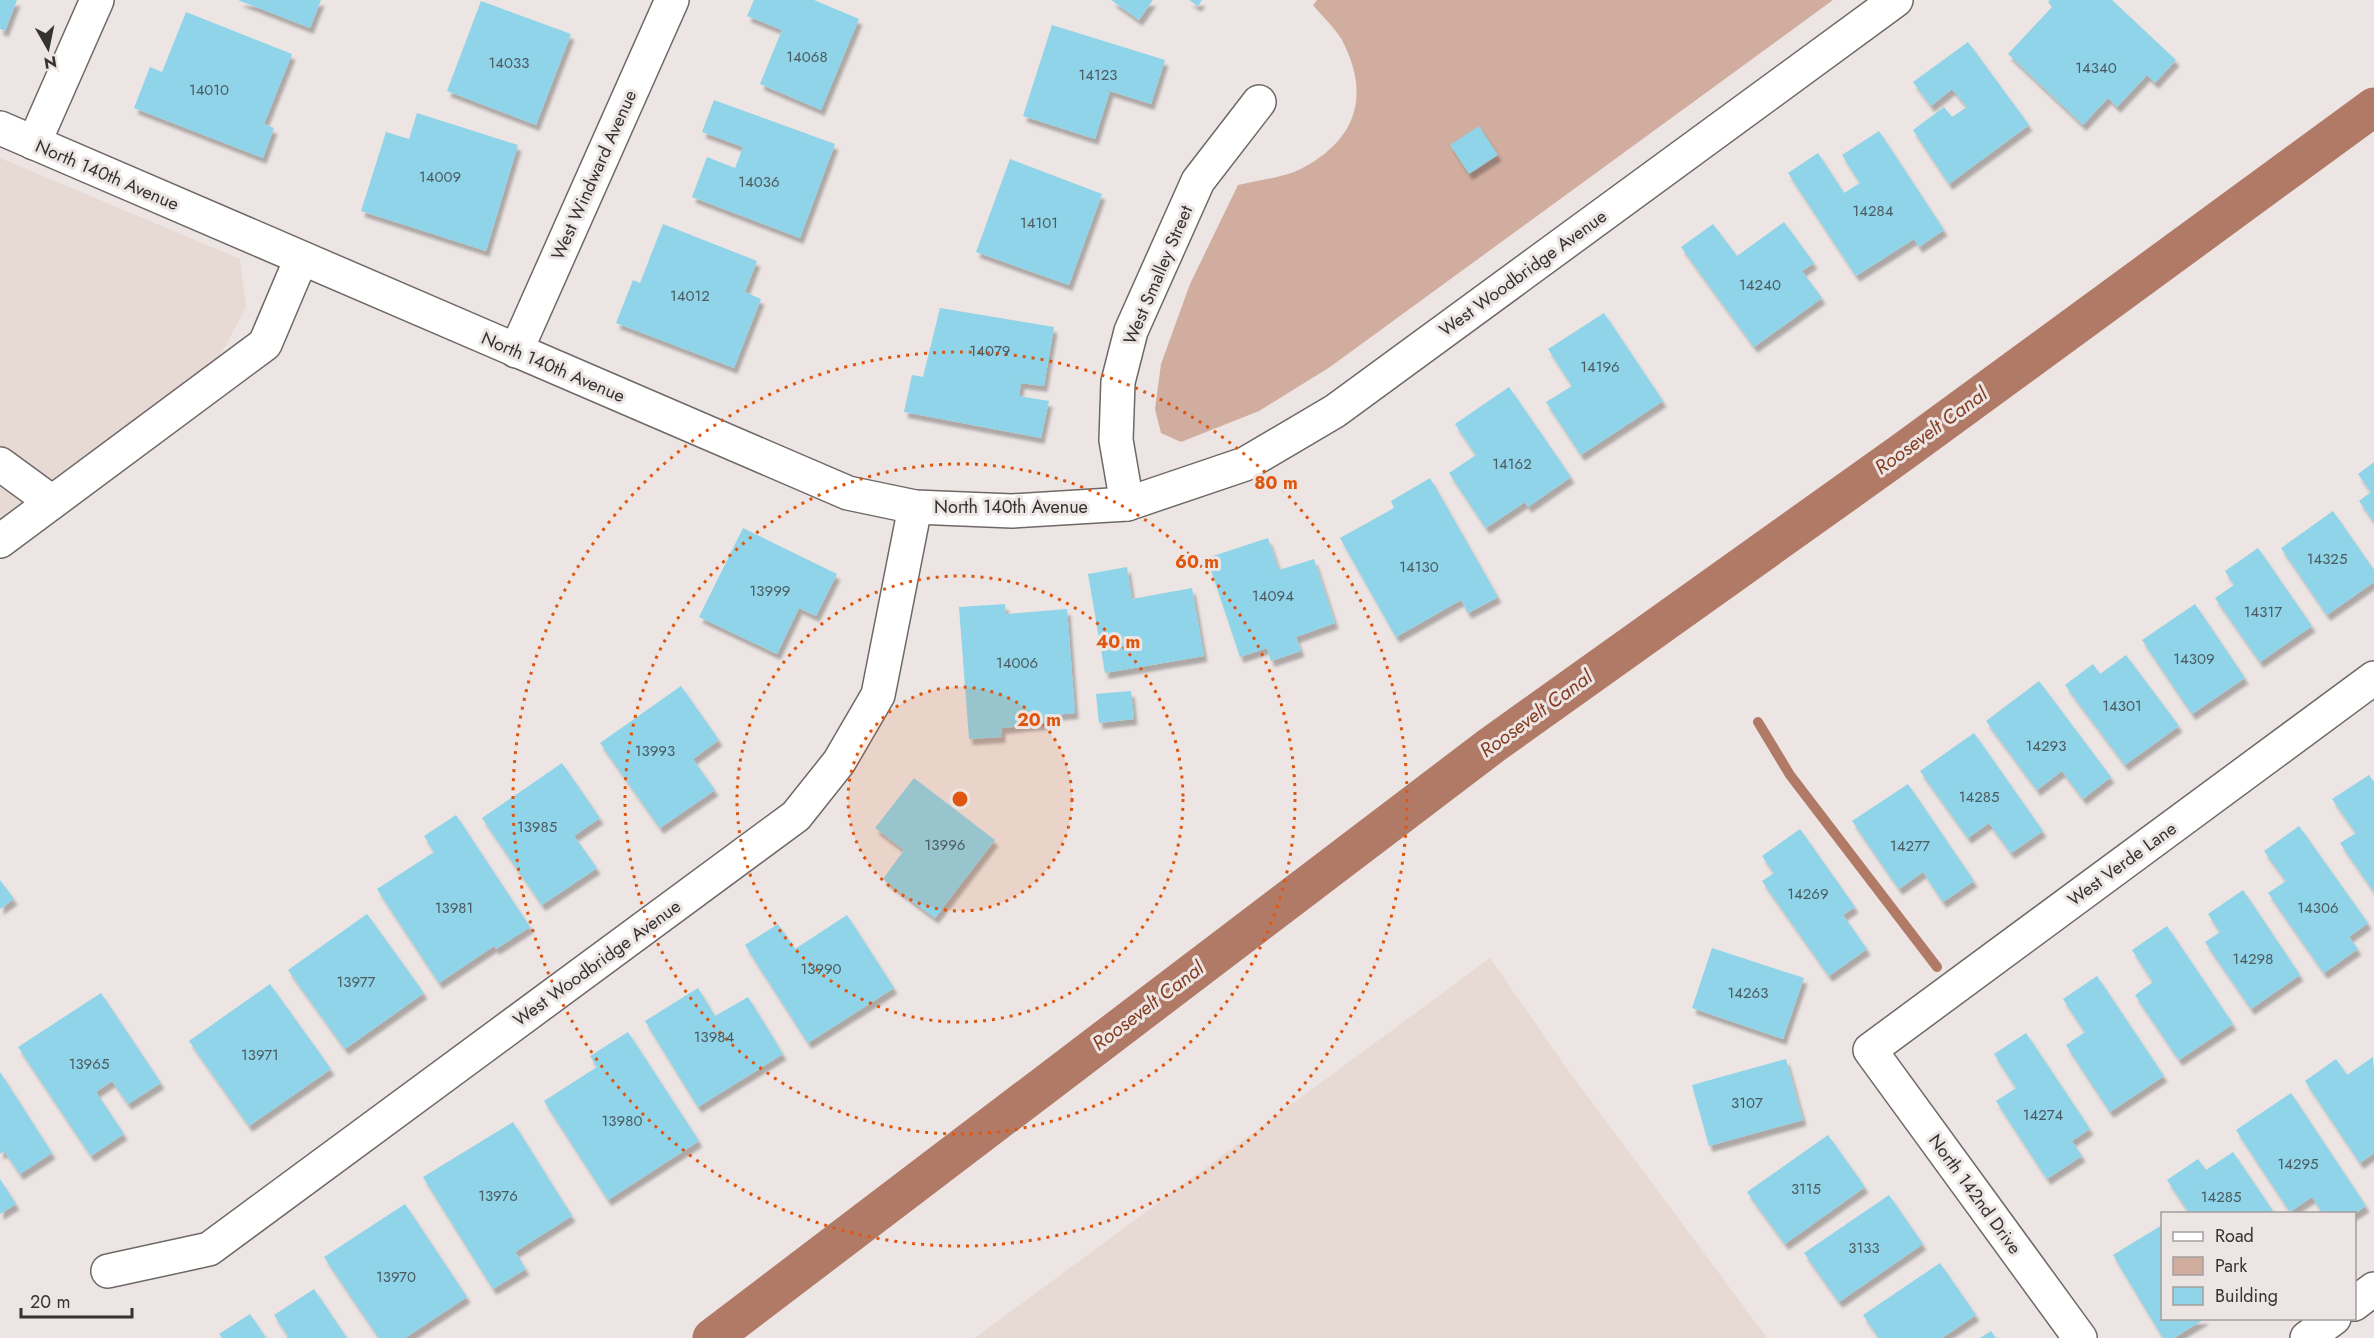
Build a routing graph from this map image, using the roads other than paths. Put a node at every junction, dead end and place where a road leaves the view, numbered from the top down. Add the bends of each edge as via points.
1 (97, 0) edge
2 (672, 0) edge
3 (1896, 0) edge
4 (1259, 102) dead end
5 (0, 128) edge
6 (34, 143) junction
7 (301, 259) junction
8 (516, 351) junction
9 (0, 464) edge
10 (52, 502) junction
11 (1127, 504) junction
12 (915, 507) junction
13 (0, 541) edge
14 (2374, 678) edge
15 (1870, 1050) joint
16 (108, 1271) dead end
17 (2374, 1289) edge
18 (2356, 1303) edge
19 (2331, 1320) edge
20 (2080, 1338) edge
21 (2307, 1338) edge

1 - 6 street
2 - 8 street, West Windward Avenue
3 - 11 street, West Woodbridge Avenue via 1335,411 1245,464
4 - 11 street, West Smalley Street via 1198,181 1131,331 1118,382 1116,440
5 - 6 street, North 140th Avenue
6 - 7 street, North 140th Avenue
7 - 8 street, North 140th Avenue
7 - 10 street via 265,344
8 - 12 street, North 140th Avenue via 848,493
9 - 10 street
10 - 13 street
11 - 12 street, North 140th Avenue via 1012,511
12 - 16 street, West Woodbridge Avenue via 878,695 839,762 796,816 210,1249
14 - 15 street, West Verde Lane
15 - 20 street, North 142nd Drive
17 - 18 street
19 - 21 street

